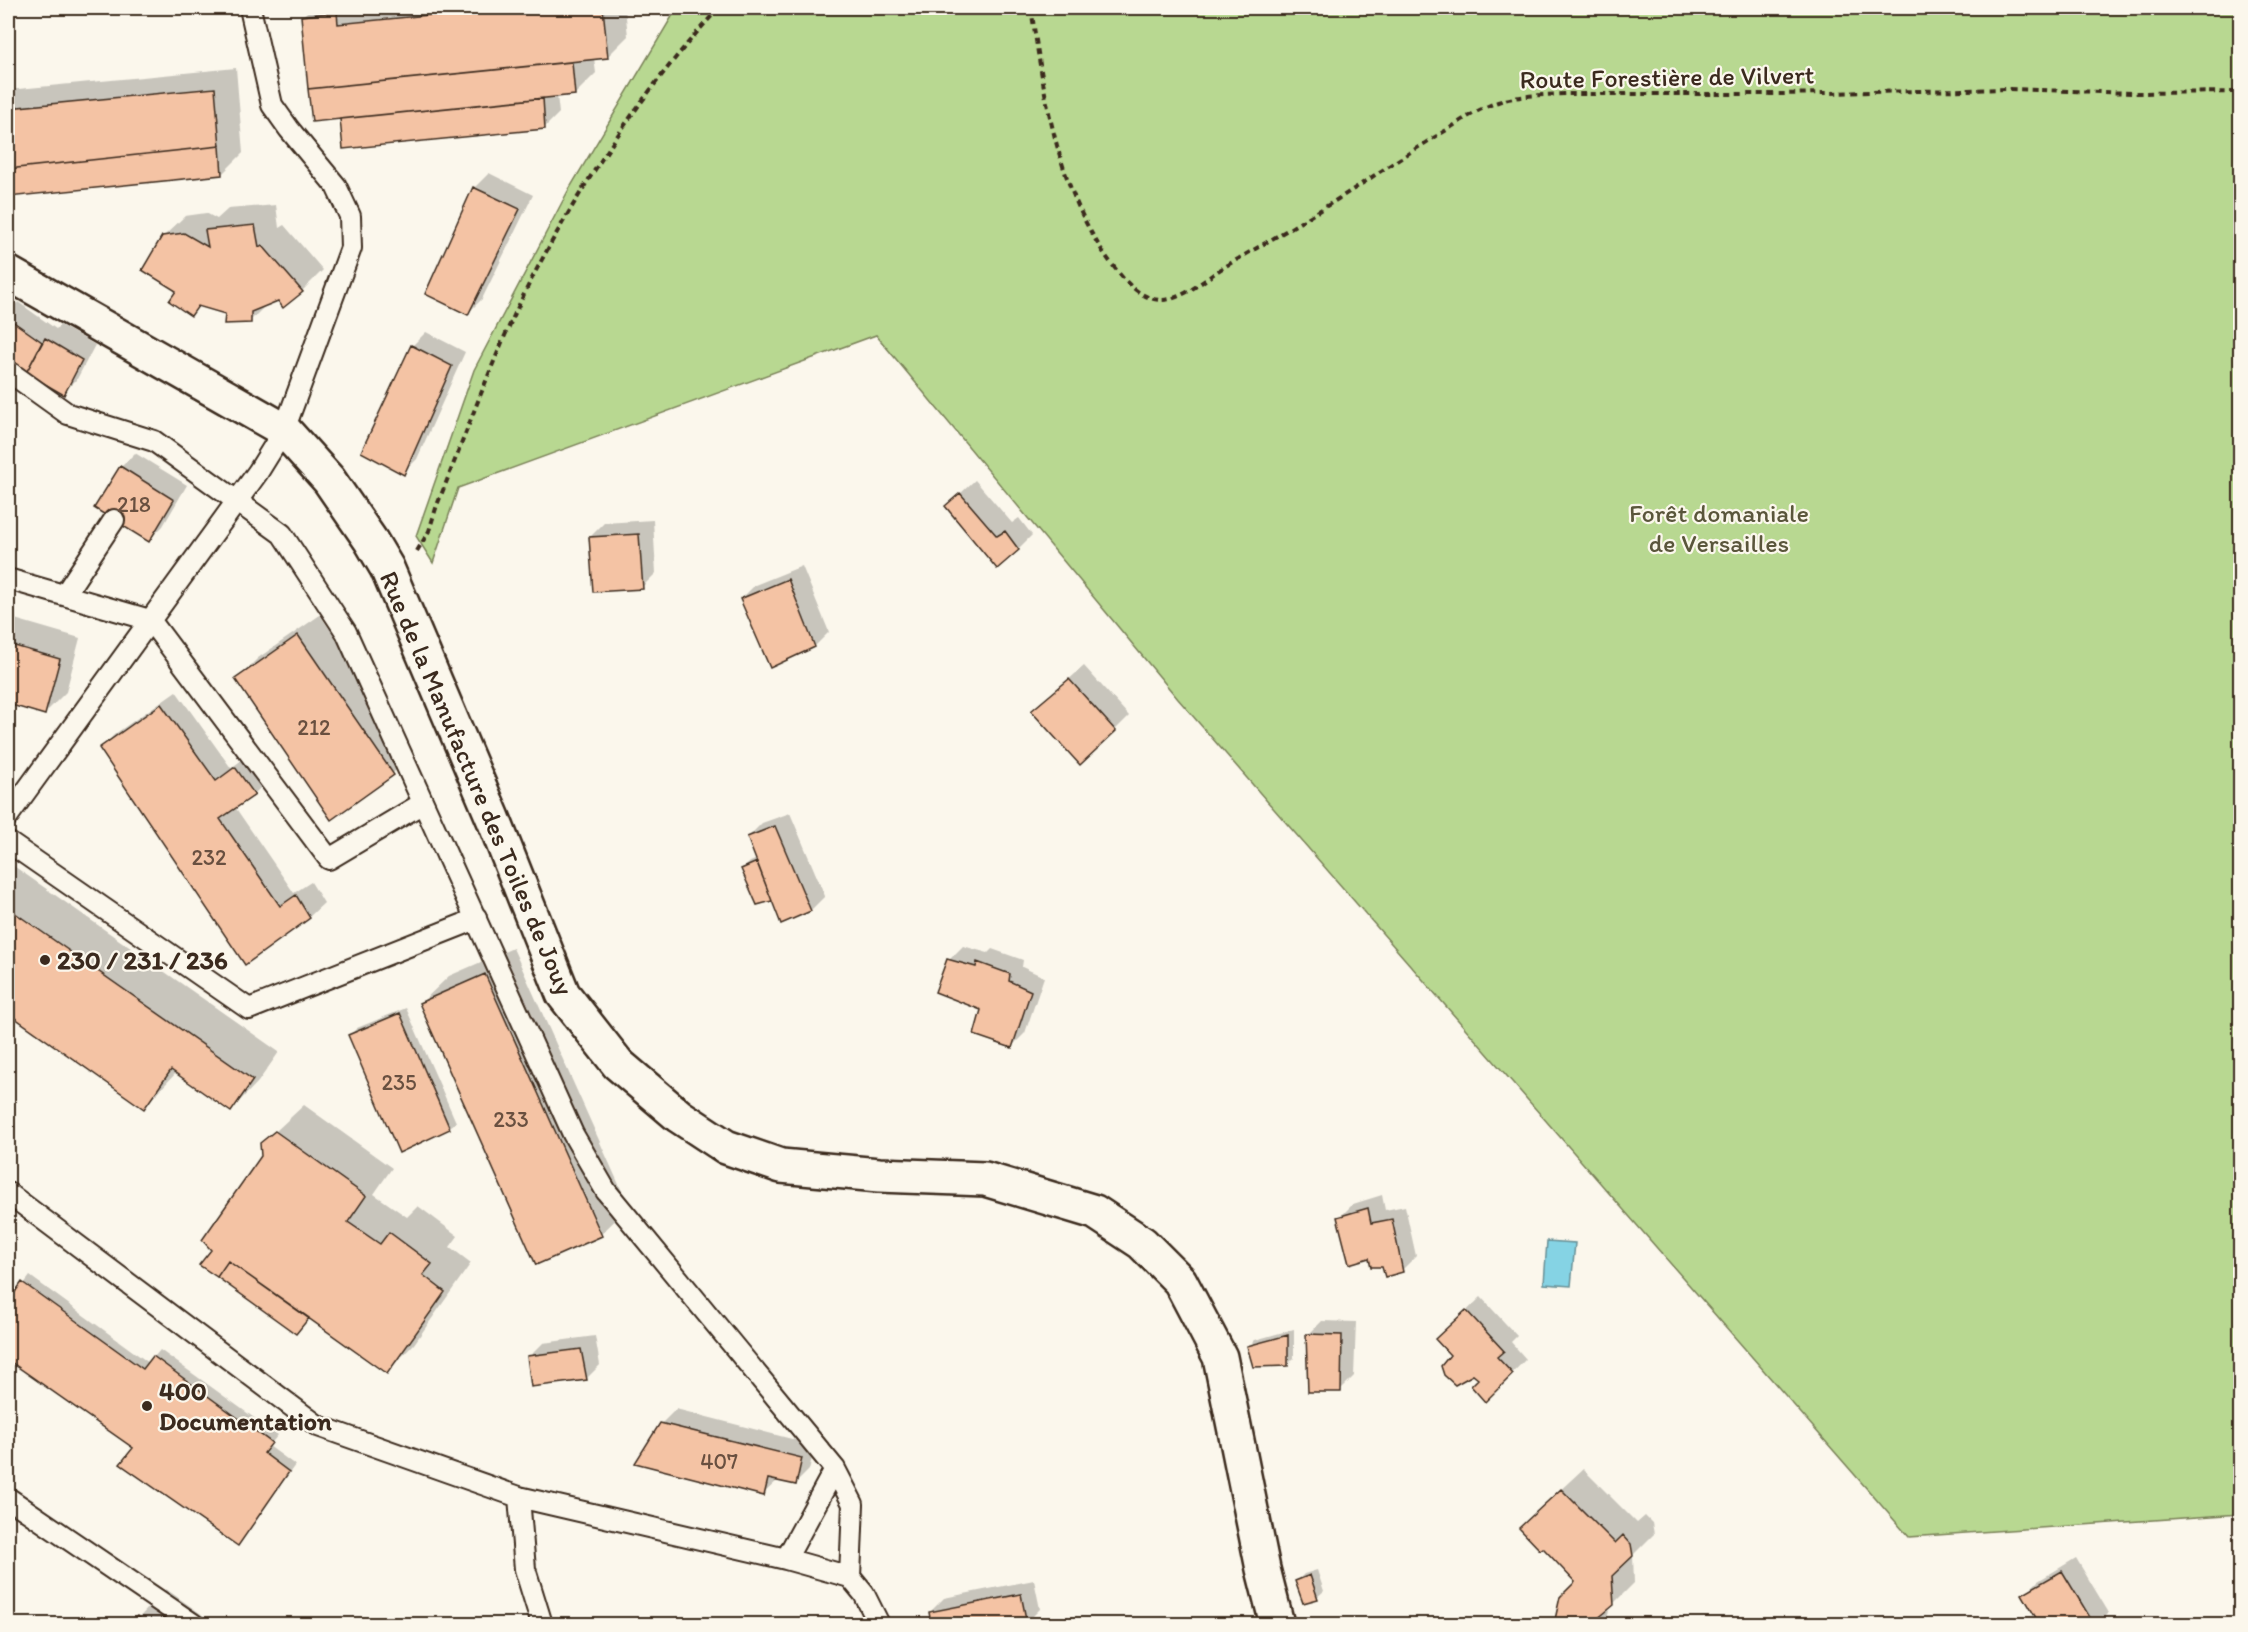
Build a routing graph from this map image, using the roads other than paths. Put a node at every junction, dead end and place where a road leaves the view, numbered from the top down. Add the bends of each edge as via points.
1 (250, 8) edge
2 (8, 273) edge
3 (8, 371) edge
4 (284, 430) junction
5 (237, 500) junction
6 (114, 520) dead end
7 (8, 579) edge
8 (65, 594) junction
9 (150, 620) junction
10 (423, 803) junction
11 (8, 816) edge
12 (8, 842) edge
13 (476, 917) junction
14 (8, 1193) edge
15 (835, 1469) junction
16 (519, 1497) junction
17 (8, 1498) edge
18 (786, 1559) junction
19 (850, 1577) junction
20 (193, 1624) edge
21 (542, 1624) edge
22 (879, 1624) edge
23 (1277, 1624) edge

1 - 4 lane via 272,105 336,186 350,216 351,248
2 - 4 street, Rue de la Manufacture des Toiles de Jouy
3 - 5 lane via 68,414 154,441
4 - 5 lane
4 - 23 street, Rue de la Manufacture des Toiles de Jouy via 329,480 387,568 564,994 618,1064 679,1116 726,1147 781,1166 985,1179 1095,1212 1142,1243 1180,1281 1220,1357
5 - 9 lane
5 - 10 lane via 282,534 346,632
6 - 8 lane
7 - 8 lane
8 - 9 lane
9 - 10 lane via 329,860
9 - 11 lane
10 - 13 lane
12 - 13 lane via 249,1009
13 - 15 lane via 573,1134 606,1191
14 - 16 lane via 318,1426
15 - 18 lane
15 - 19 lane via 853,1504
16 - 18 lane
16 - 21 lane via 525,1569
17 - 20 lane
18 - 19 lane
19 - 22 lane

